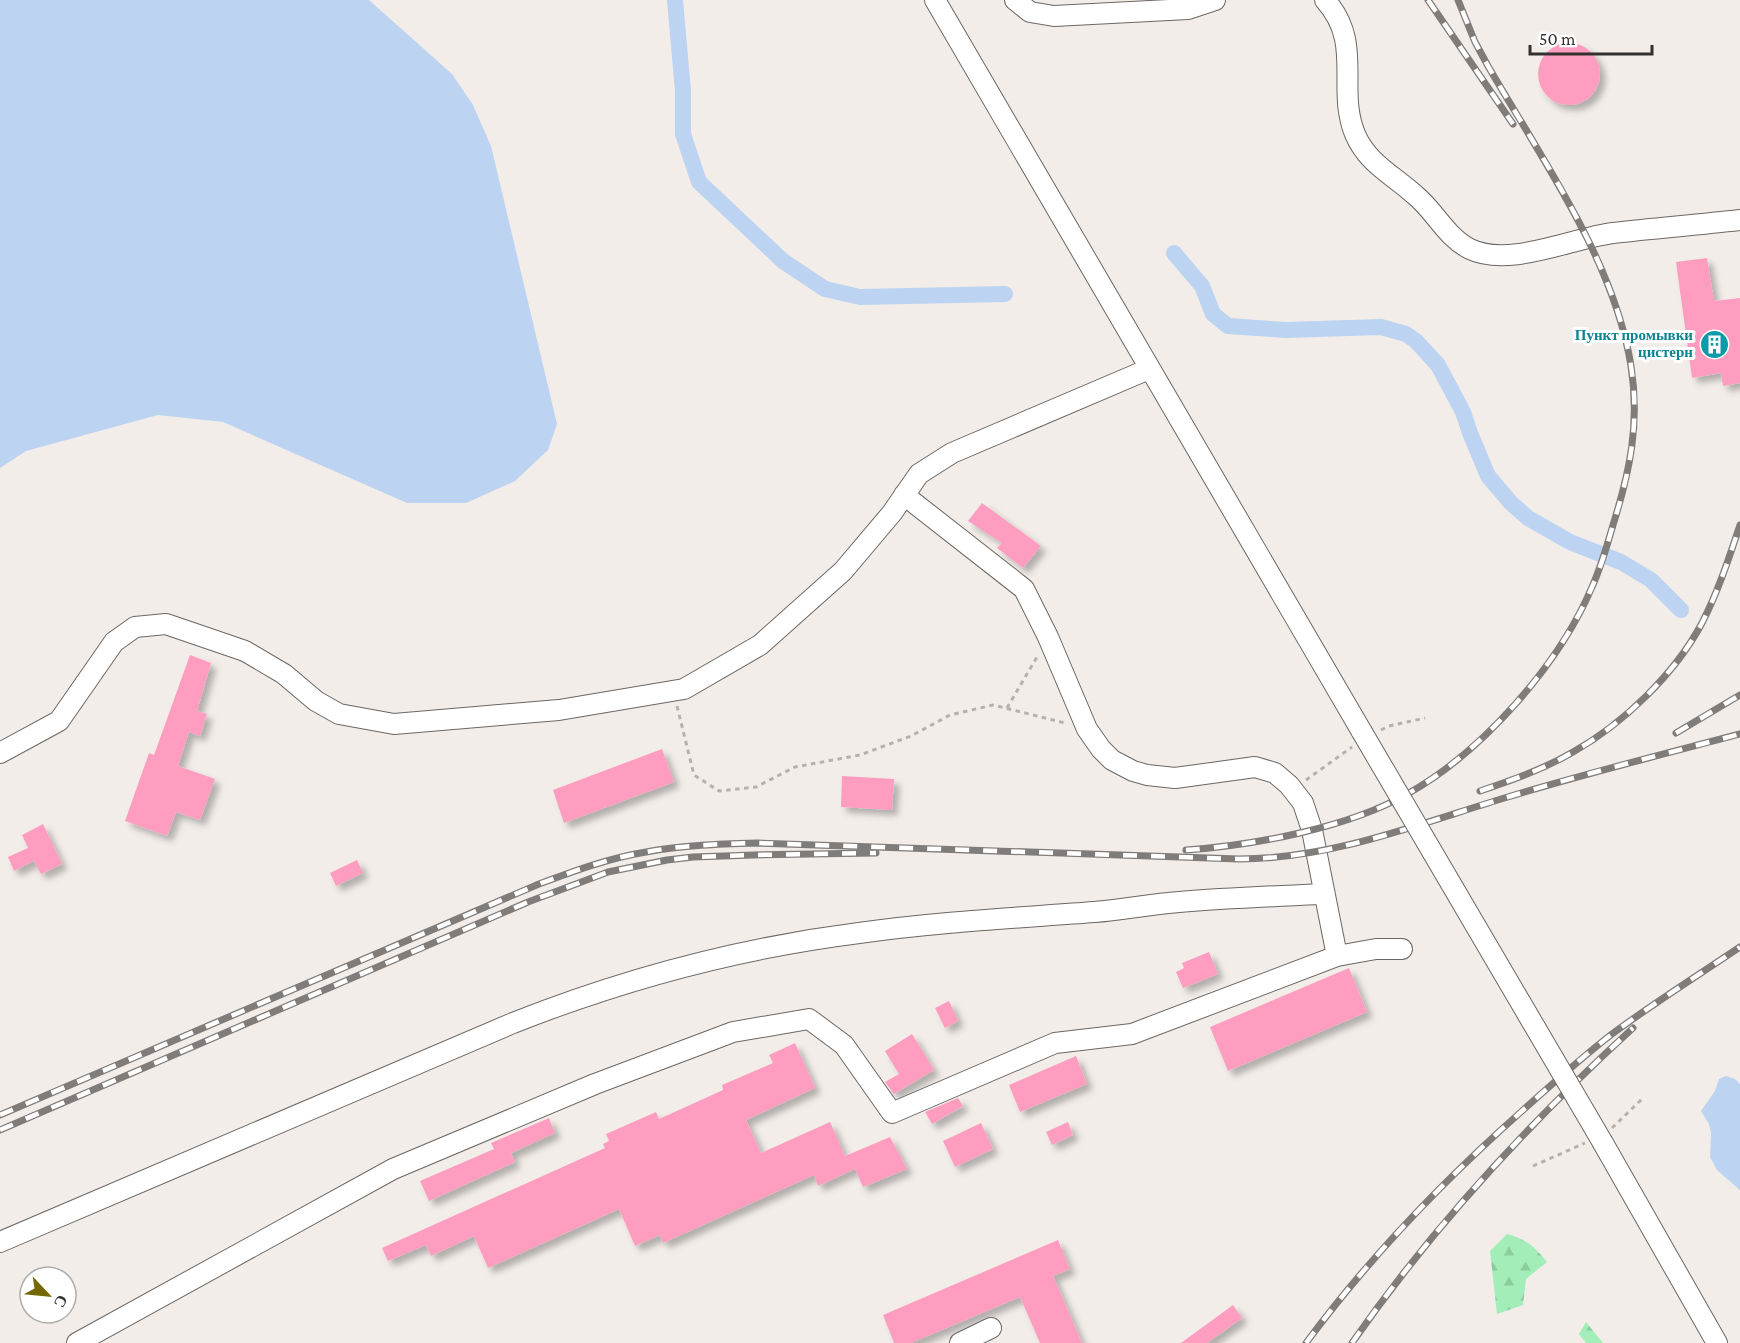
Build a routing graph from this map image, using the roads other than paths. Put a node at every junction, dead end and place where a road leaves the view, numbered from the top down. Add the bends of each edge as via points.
1 (935, 0) edge
2 (1015, 0) edge
3 (1215, 0) edge
4 (1325, 0) edge
5 (1740, 220) edge
6 (1149, 369) junction
7 (904, 495) junction
8 (0, 753) edge
9 (1324, 894) junction
10 (1402, 949) dead end
11 (1337, 956) junction
12 (0, 1242) edge
13 (991, 1328) dead end
14 (77, 1343) edge
15 (960, 1343) edge
16 (1718, 1343) edge

1 - 6 street
2 - 3 street via 1030,12 1054,16 1188,9
4 - 5 street via 1337,13 1343,30 1348,50 1349,116 1364,152 1417,196 1470,249 1502,255 1521,253 1614,233
6 - 7 street via 952,453 919,474
6 - 16 street, bridge
7 - 8 street via 843,571 760,645 684,689 559,710 394,724 339,714 245,651 166,624 135,627 114,642 59,721
7 - 9 street via 1024,589 1087,729 1112,759 1147,775 1175,778 1255,767 1282,778 1308,814
9 - 11 street
9 - 12 street via 1180,902 859,933 773,947 656,974 513,1023
10 - 11 street
11 - 14 street via 1132,1034 1055,1043 892,1113 844,1045 809,1019 733,1032 595,1084 393,1169
13 - 15 street

